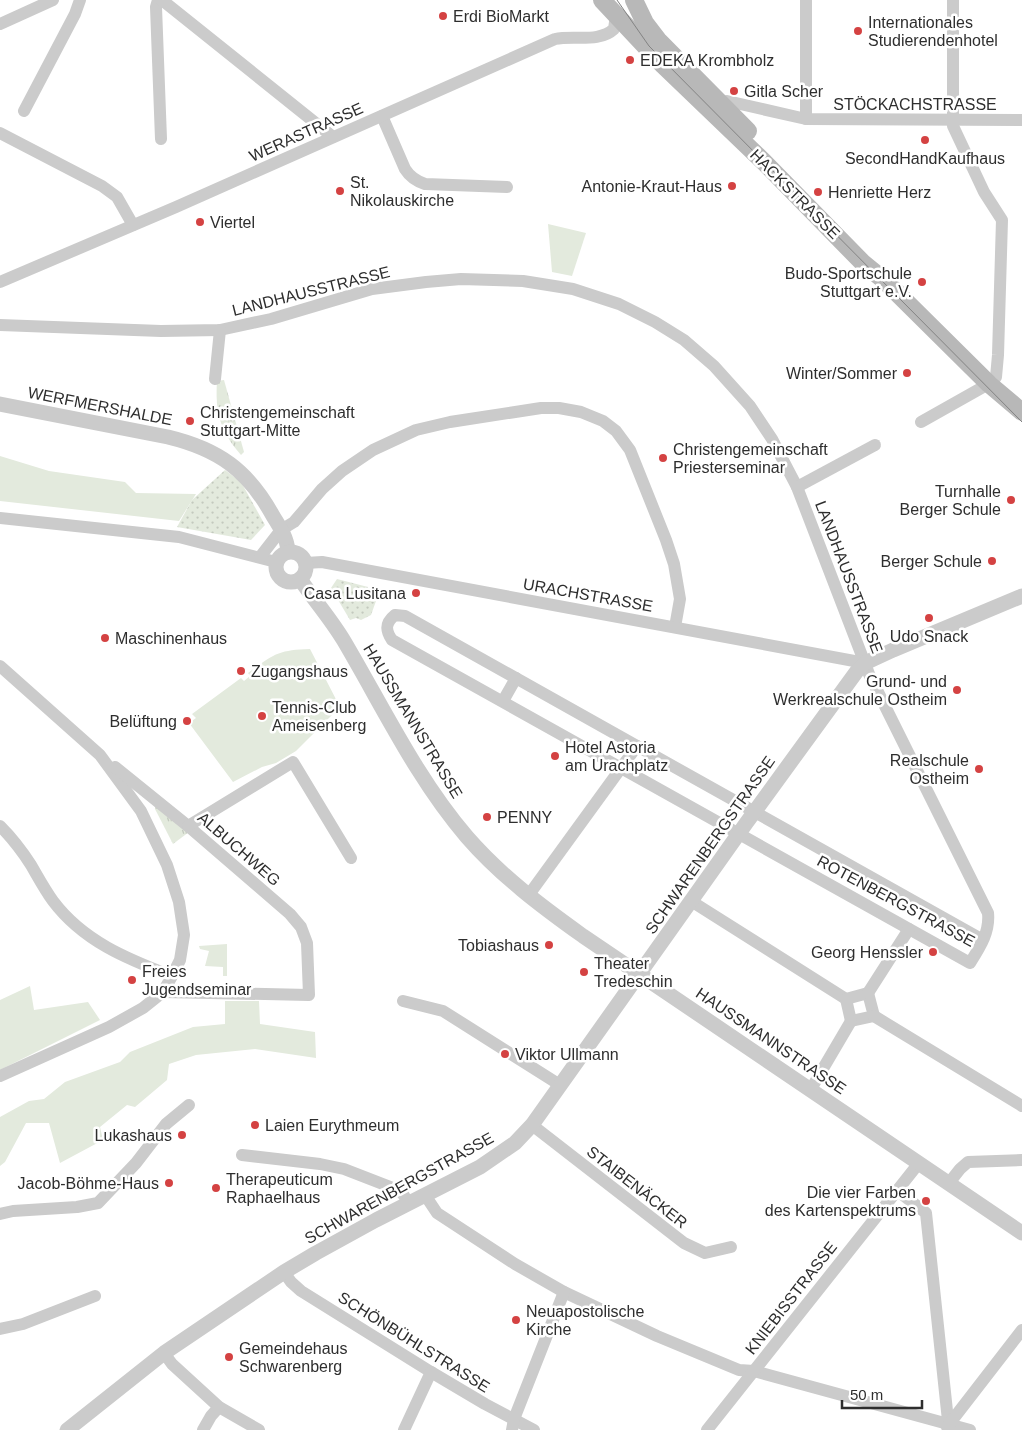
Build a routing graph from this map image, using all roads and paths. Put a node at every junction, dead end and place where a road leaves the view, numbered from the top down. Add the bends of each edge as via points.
1 (53, 0) edge
2 (80, 0) edge
3 (160, 0) edge
4 (602, 0) edge
5 (634, 0) edge
6 (806, 0) edge
7 (953, 0) edge
8 (616, 15) junction
9 (0, 24) edge
10 (719, 110) junction
11 (24, 111) dead end
12 (382, 116) junction
13 (806, 119) junction
14 (952, 120) junction
15 (1022, 120) edge
16 (0, 133) edge
17 (333, 137) junction
18 (161, 139) dead end
19 (507, 186) dead end
20 (133, 225) junction
21 (0, 282) edge
22 (0, 325) edge
23 (220, 330) junction
24 (215, 378) dead end
25 (990, 383) junction
26 (0, 404) edge
27 (1022, 412) edge
28 (922, 422) dead end
29 (1022, 425) edge
30 (875, 445) dead end
31 (798, 487) junction
32 (0, 518) edge
33 (281, 530) junction
34 (288, 551) junction
35 (260, 557) junction
36 (276, 562) junction
37 (306, 563) junction
38 (300, 579) junction
39 (1022, 596) edge
40 (675, 627) junction
41 (865, 663) junction
42 (0, 666) edge
43 (516, 678) junction
44 (504, 701) junction
45 (637, 746) junction
46 (100, 755) junction
47 (622, 768) junction
48 (754, 812) junction
49 (0, 826) edge
50 (188, 826) junction
51 (739, 833) junction
52 (351, 858) dead end
53 (528, 896) junction
54 (691, 901) junction
55 (909, 929) junction
56 (983, 940) junction
57 (640, 974) junction
58 (172, 976) junction
59 (163, 992) junction
60 (868, 993) junction
61 (846, 999) junction
62 (403, 1001) dead end
63 (874, 1016) junction
64 (852, 1021) junction
65 (0, 1076) edge
66 (560, 1085) junction
67 (811, 1089) junction
68 (188, 1106) dead end
69 (1022, 1106) edge
70 (532, 1125) junction
71 (242, 1155) dead end
72 (1022, 1160) edge
73 (919, 1163) junction
74 (949, 1183) junction
75 (898, 1190) junction
76 (425, 1195) junction
77 (409, 1204) junction
78 (0, 1214) edge
79 (1022, 1233) edge
80 (731, 1247) dead end
81 (284, 1272) junction
82 (564, 1292) junction
83 (95, 1296) dead end
84 (0, 1329) edge
85 (1022, 1330) edge
86 (164, 1353) junction
87 (754, 1371) junction
88 (431, 1372) junction
89 (219, 1407) junction
90 (513, 1424) edge
91 (948, 1428) edge
92 (967, 1429) edge
93 (67, 1430) edge
94 (203, 1430) edge
95 (259, 1430) edge
96 (404, 1430) edge
97 (534, 1430) edge
98 (707, 1430) edge

1 - 9 street
2 - 11 street
3 - 17 street
3 - 18 street via 156,7
4 - 8 main road
5 - 10 main road, HACKSTRASSE via 658,40
6 - 13 street
7 - 14 street
8 - 10 main road via 655,57
8 - 12 street, WERASTRASSE via 614,29 604,35 560,38
10 - 13 street, STÖCKACHSTRASSE via 727,101
10 - 25 main road, HACKSTRASSE via 764,162 863,263 886,281
12 - 17 street, WERASTRASSE
12 - 19 street via 405,169 418,182
13 - 14 street, STÖCKACHSTRASSE
14 - 15 street, STÖCKACHSTRASSE
14 - 25 street via 984,192 1002,220 998,355 996,377
16 - 20 street via 102,186 117,197
17 - 20 street, WERASTRASSE
20 - 21 street, WERASTRASSE
22 - 23 street, LANDHAUSSTRASSE
23 - 24 street
23 - 31 street, LANDHAUSSTRASSE via 389,286 493,279 573,289 637,312 704,356 733,385 762,422
25 - 27 main road, HACKSTRASSE
25 - 28 street
25 - 29 main road, HACKSTRASSE
26 - 33 street, WERFMERSHALDE via 190,442 207,449 248,479
30 - 31 street
31 - 41 street, LANDHAUSSTRASSE
32 - 35 street via 179,537
33 - 34 street, WERFMERSHALDE
33 - 35 street
33 - 40 street via 294,522 322,489 352,464 410,432 450,422 541,408 581,412 603,421 616,431 636,462 676,572 680,599
34 - 36 street
34 - 37 street via 299,554
35 - 36 street
36 - 38 street via 276,573 284,581
37 - 38 street
37 - 40 street, URACHSTRASSE via 322,562
38 - 53 street, HAUSSMANNSTRASSE via 344,640 436,796 466,836
39 - 41 street, SCHWARENBERGSTRASSE
40 - 41 street, URACHSTRASSE
41 - 48 street, SCHWARENBERGSTRASSE
41 - 56 street, LANDHAUSSTRASSE via 988,913 989,924
42 - 46 street
43 - 44 street
43 - 44 street, ROTENBERGSTRASSE via 405,616 395,615 388,621 386,632 392,640
43 - 45 street, ROTENBERGSTRASSE
44 - 47 street, ROTENBERGSTRASSE
45 - 47 street
45 - 48 street, ROTENBERGSTRASSE
46 - 50 street, ALBUCHWEG
46 - 58 street via 141,811 167,865 180,902 184,935 180,960
47 - 51 street, ROTENBERGSTRASSE
47 - 53 street
48 - 51 street, SCHWARENBERGSTRASSE
48 - 56 street, ROTENBERGSTRASSE
49 - 58 street via 13,839 52,901 72,923 99,944
50 - 52 street via 293,762
50 - 59 street, ALBUCHWEG via 290,914 300,927 307,942 309,994
51 - 54 street, SCHWARENBERGSTRASSE
51 - 55 street, ROTENBERGSTRASSE
53 - 57 street, HAUSSMANNSTRASSE
54 - 57 street, SCHWARENBERGSTRASSE
54 - 61 street
55 - 56 street, ROTENBERGSTRASSE via 970,963
55 - 60 street
57 - 66 street, SCHWARENBERGSTRASSE
57 - 67 street, HAUSSMANNSTRASSE
58 - 59 street
59 - 65 street via 143,1008 109,1027
60 - 61 street
60 - 63 street
61 - 64 street
62 - 66 street via 443,1011
63 - 64 street
63 - 69 street
64 - 67 street
66 - 70 street, SCHWARENBERGSTRASSE
67 - 73 street, HAUSSMANNSTRASSE
68 - 78 street via 166,1124 98,1204
70 - 76 street, SCHWARENBERGSTRASSE via 500,1155
70 - 80 street, STAIBENÄCKER via 684,1243 705,1253
71 - 77 street via 344,1169 393,1188 403,1194
72 - 74 street via 968,1162
73 - 74 street, HAUSSMANNSTRASSE
73 - 75 street, KNIEBISSTRASSE
74 - 79 street, HAUSSMANNSTRASSE
75 - 87 street, KNIEBISSTRASSE
75 - 91 street via 926,1213
76 - 77 street, SCHWARENBERGSTRASSE
76 - 82 street via 437,1213
77 - 81 street, SCHWARENBERGSTRASSE
81 - 86 street, SCHWARENBERGSTRASSE
81 - 88 street, SCHÖNBÜHLSTRASSE via 301,1291
82 - 87 street via 712,1359 739,1370
82 - 90 street
83 - 84 street
85 - 91 street
86 - 89 street
86 - 93 street, SCHWARENBERGSTRASSE
87 - 91 street via 933,1420
87 - 98 street, KNIEBISSTRASSE
88 - 90 street, SCHÖNBÜHLSTRASSE
88 - 96 street
89 - 94 street
89 - 95 street
90 - 97 street, SCHÖNBÜHLSTRASSE
91 - 92 street

